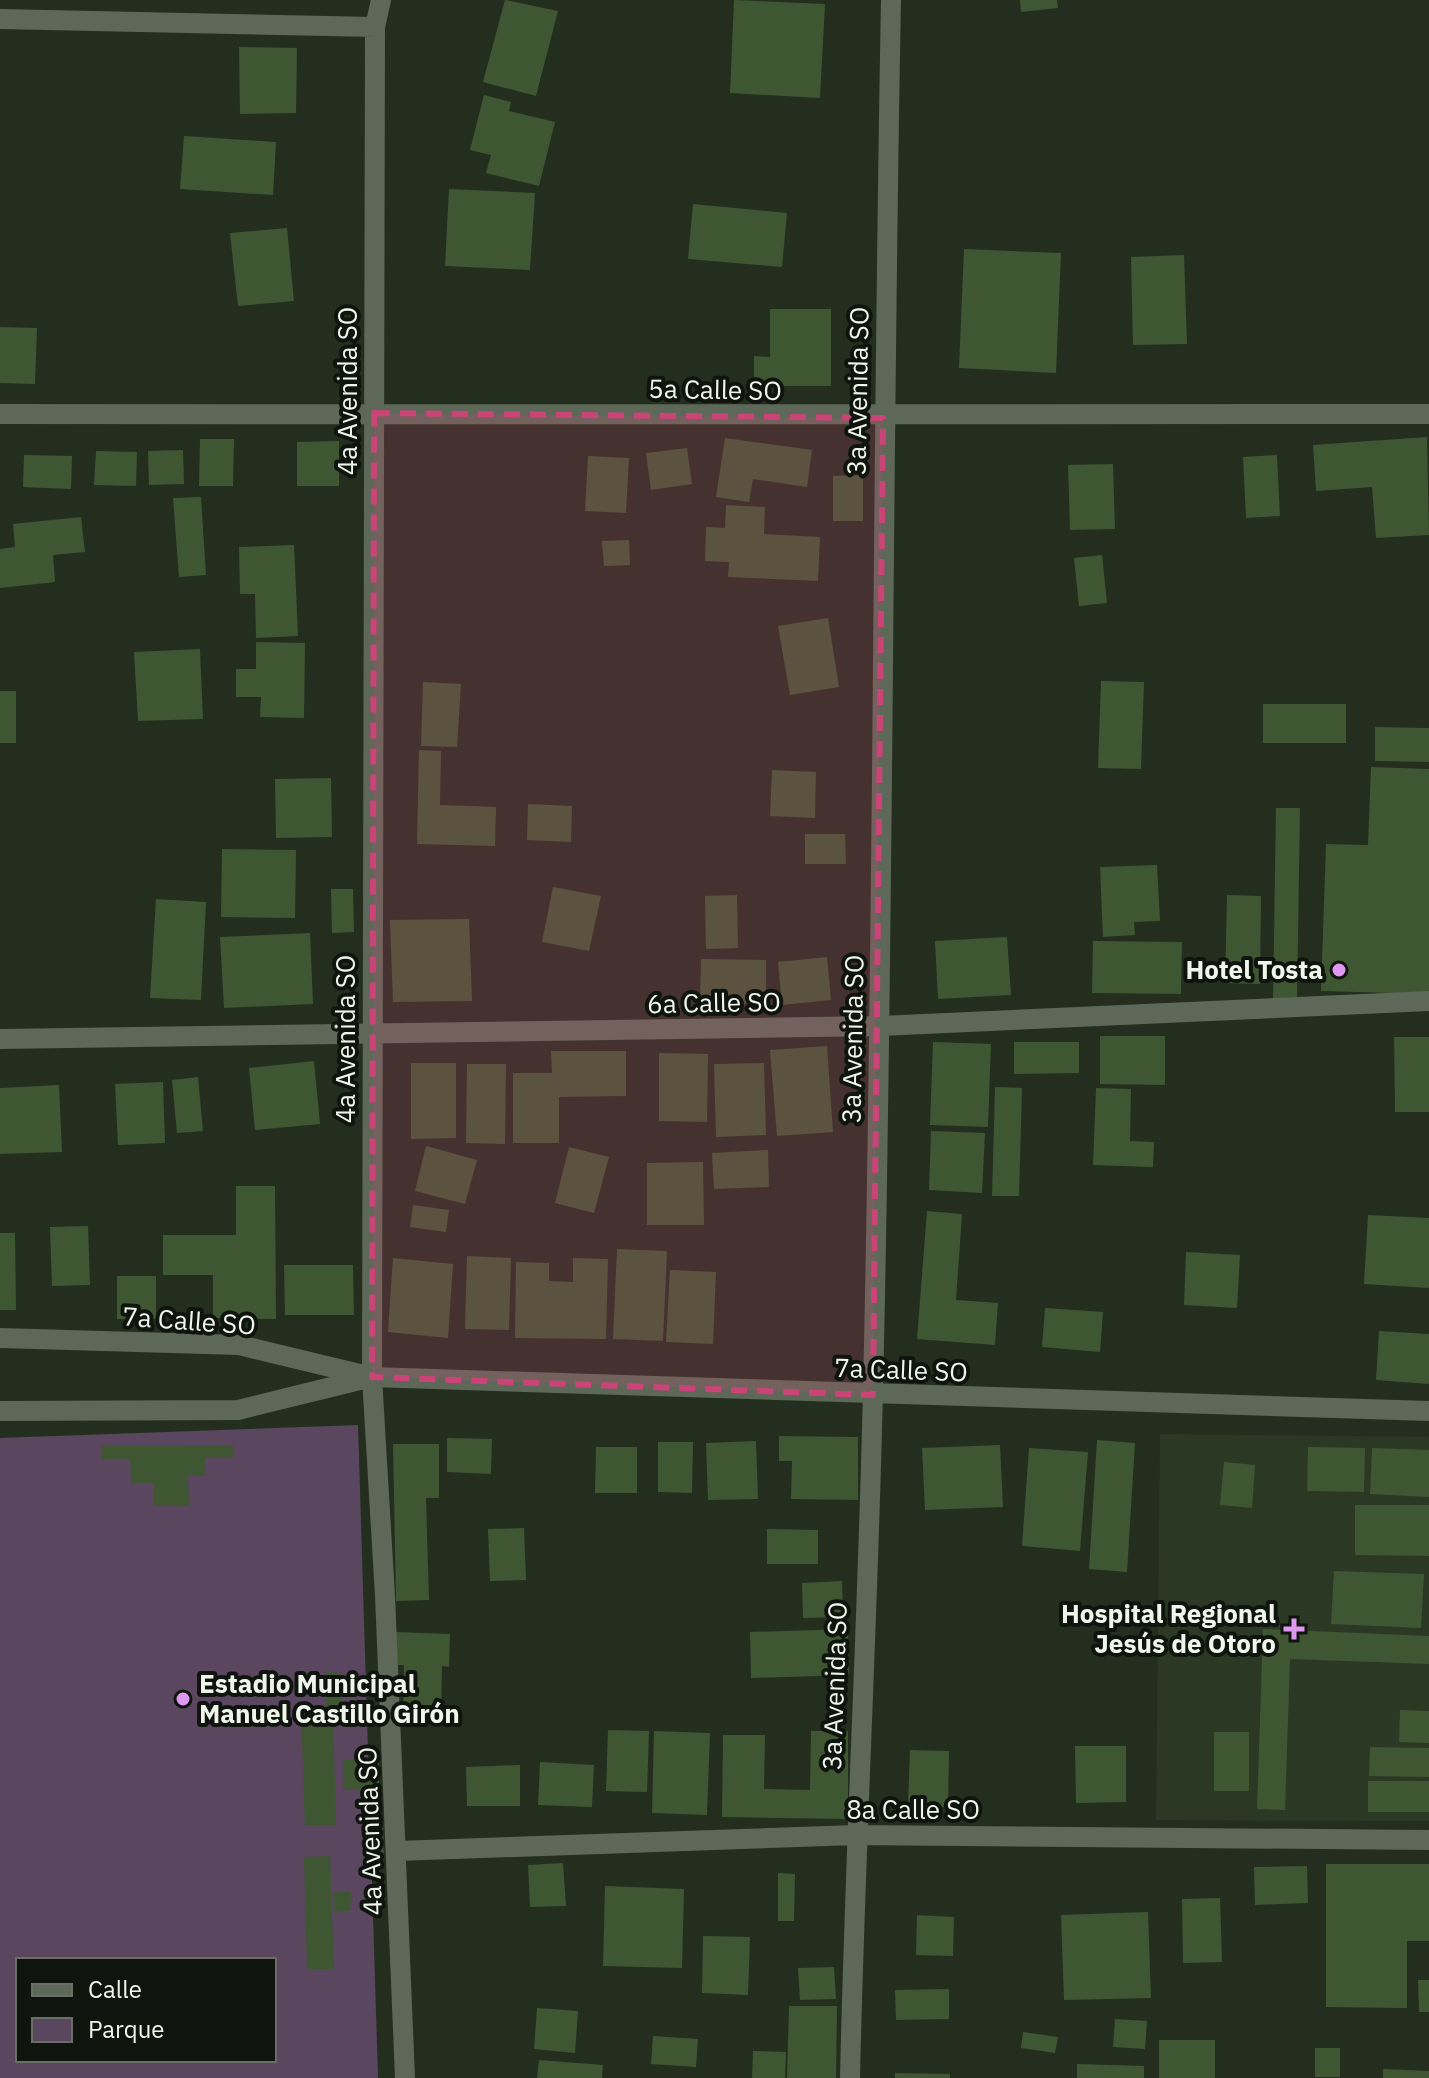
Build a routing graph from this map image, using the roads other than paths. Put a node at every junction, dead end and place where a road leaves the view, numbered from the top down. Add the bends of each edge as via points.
1 (381, 0) edge
2 (891, 0) edge
3 (0, 19) edge
4 (375, 27) junction
5 (374, 413) junction
6 (0, 414) edge
7 (1429, 414) edge
8 (883, 418) junction
9 (1429, 1001) edge
10 (880, 1026) junction
11 (372, 1035) junction
12 (0, 1039) edge
13 (0, 1338) edge
14 (372, 1377) junction
15 (873, 1395) junction
16 (0, 1411) edge
17 (1429, 1411) edge
18 (855, 1835) junction
19 (1429, 1840) edge
20 (397, 1851) junction
21 (405, 2078) edge
22 (850, 2078) edge

1 - 4 street, 4a Avenida SO
2 - 8 street, 3a Avenida SO
3 - 4 street
4 - 5 street, 4a Avenida SO
5 - 6 street, 5a Calle SO
5 - 8 street, 5a Calle SO
5 - 11 street, 4a Avenida SO
7 - 8 street, 5a Calle SO
8 - 10 street, 3a Avenida SO
9 - 10 street, 6a Calle SO
10 - 11 street, 6a Calle SO
10 - 15 street, 3a Avenida SO
11 - 12 street, 6a Calle SO
11 - 14 street, 4a Avenida SO
13 - 14 street, 7a Calle SO via 239,1345
14 - 15 street, 7a Calle SO
14 - 16 street, 7a Calle SO via 238,1410
14 - 20 street, 4a Avenida SO
15 - 17 street, 7a Calle SO
15 - 18 street, 3a Avenida SO
18 - 19 street, 8a Calle SO
18 - 20 street, 8a Calle SO
18 - 22 street, 3a Avenida SO
20 - 21 street, 4a Avenida SO

